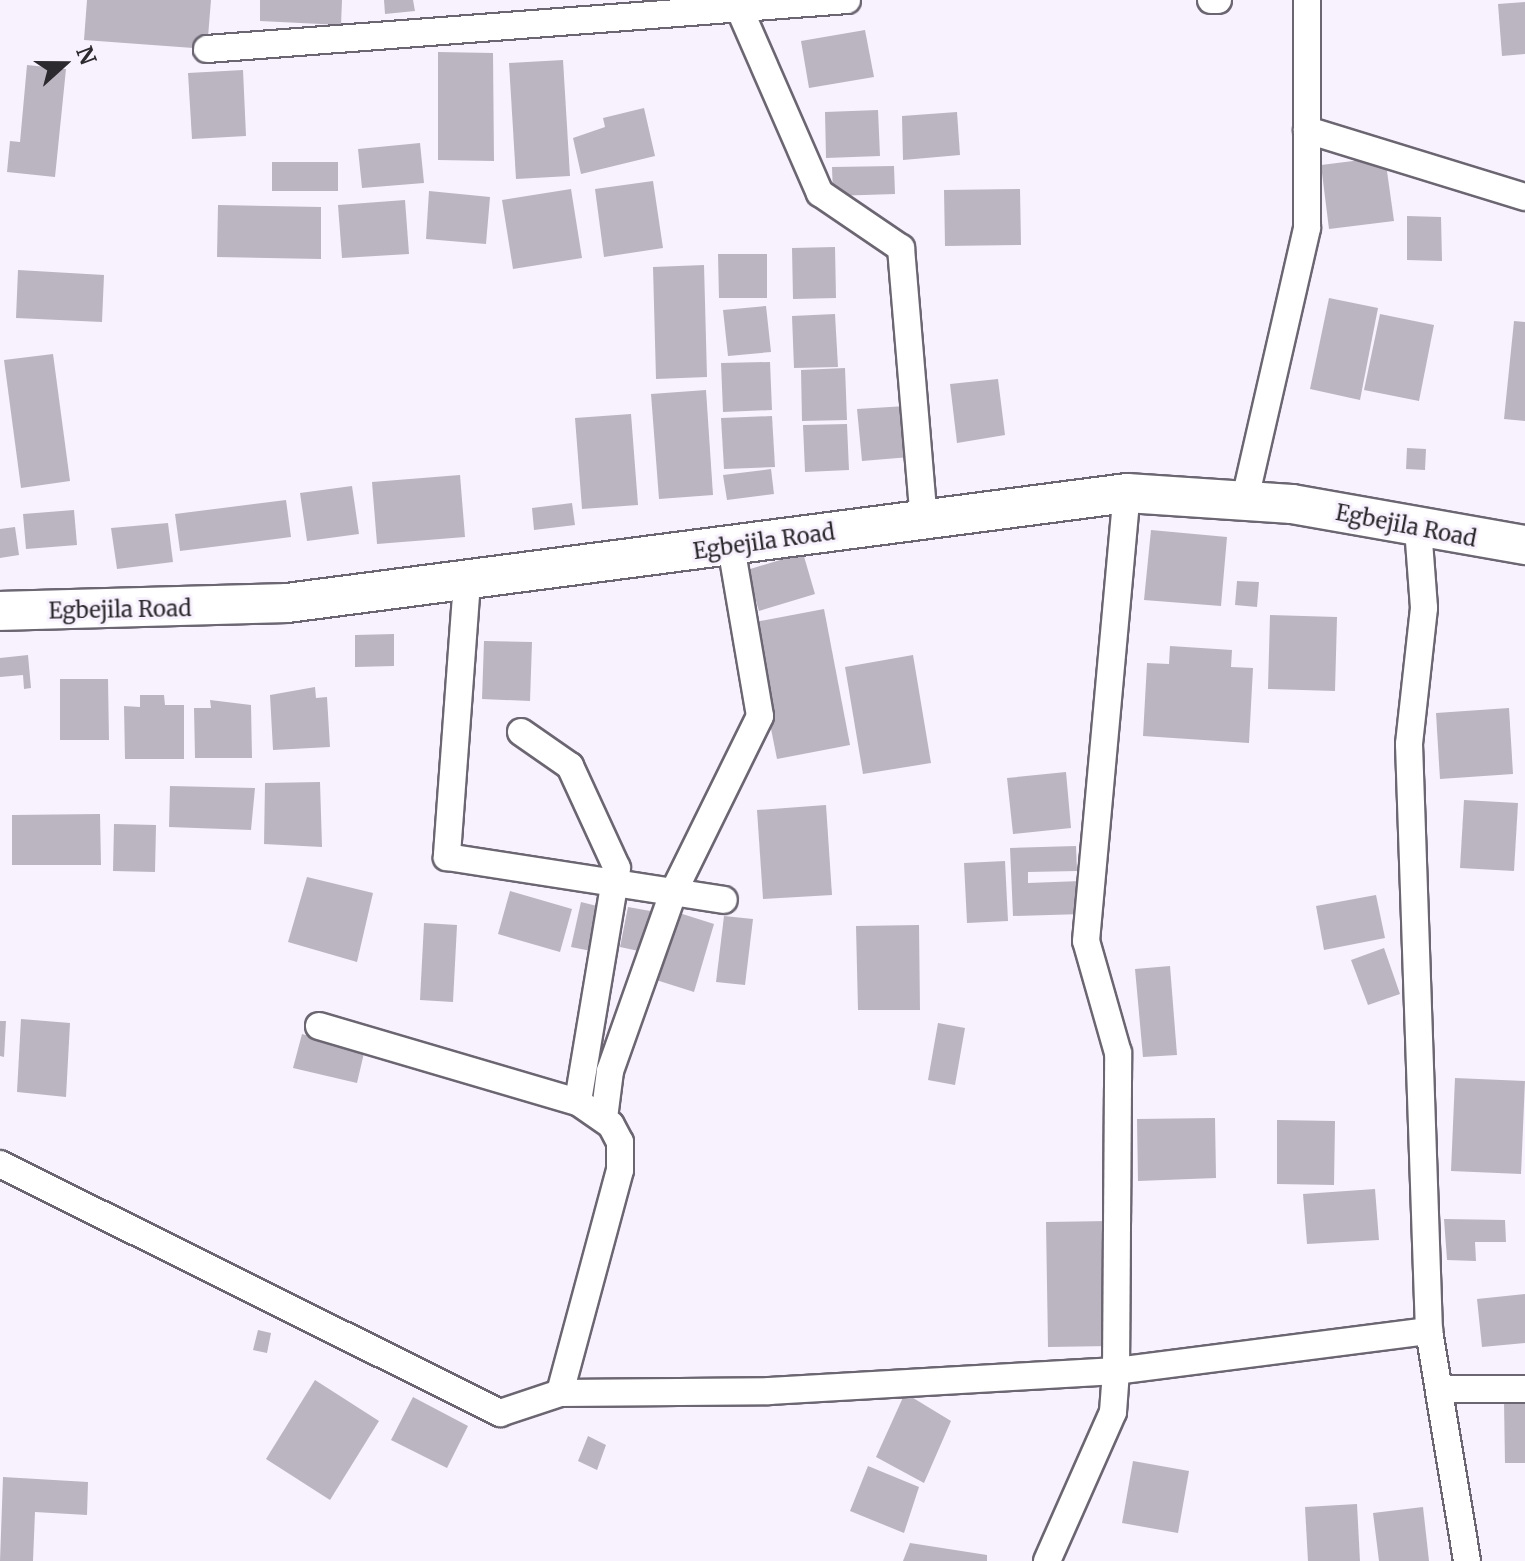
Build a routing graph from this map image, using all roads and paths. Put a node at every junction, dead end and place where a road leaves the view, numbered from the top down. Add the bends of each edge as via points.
1 (847, 0) edge
2 (1211, 0) edge
3 (1218, 0) edge
4 (1307, 0) edge
5 (804, 2) edge
6 (739, 8) junction
7 (207, 49) dead end
8 (1307, 130) junction
9 (1525, 197) edge
10 (1127, 493) junction
11 (1245, 499) junction
12 (924, 521) junction
13 (1418, 528) junction
14 (1525, 545) edge
15 (731, 547) junction
16 (467, 582) junction
17 (0, 611) edge
18 (521, 732) dead end
19 (614, 883) junction
20 (673, 893) junction
21 (724, 900) dead end
22 (319, 1026) dead end
23 (578, 1102) junction
24 (604, 1118) junction
25 (0, 1164) edge
26 (1429, 1331) junction
27 (1116, 1371) junction
28 (1443, 1389) junction
29 (1525, 1389) edge
30 (560, 1393) junction
31 (1465, 1559) edge
32 (1047, 1561) edge

1 - 5 street
2 - 3 street
4 - 8 street
5 - 6 street
6 - 7 street
6 - 12 street via 820,193 901,248
8 - 9 street
8 - 11 street via 1307,228
10 - 11 street, Egbejila Road
10 - 12 street, Egbejila Road
10 - 27 street via 1086,941 1118,1053
11 - 13 street, Egbejila Road
12 - 15 street, Egbejila Road
13 - 14 street, Egbejila Road
13 - 26 street via 1424,608 1409,744
15 - 16 street, Egbejila Road
15 - 20 street via 760,716
16 - 17 street, Egbejila Road via 204,609
16 - 19 street via 447,857
18 - 19 street via 570,766 617,868
19 - 20 street
19 - 23 street
20 - 21 street
20 - 24 street via 610,1071
22 - 23 street
23 - 24 street
24 - 30 street via 620,1142 620,1170
25 - 30 street via 500,1413
26 - 27 street
26 - 28 street
27 - 30 street via 769,1391
27 - 32 street via 1113,1412
28 - 29 street
28 - 31 street

